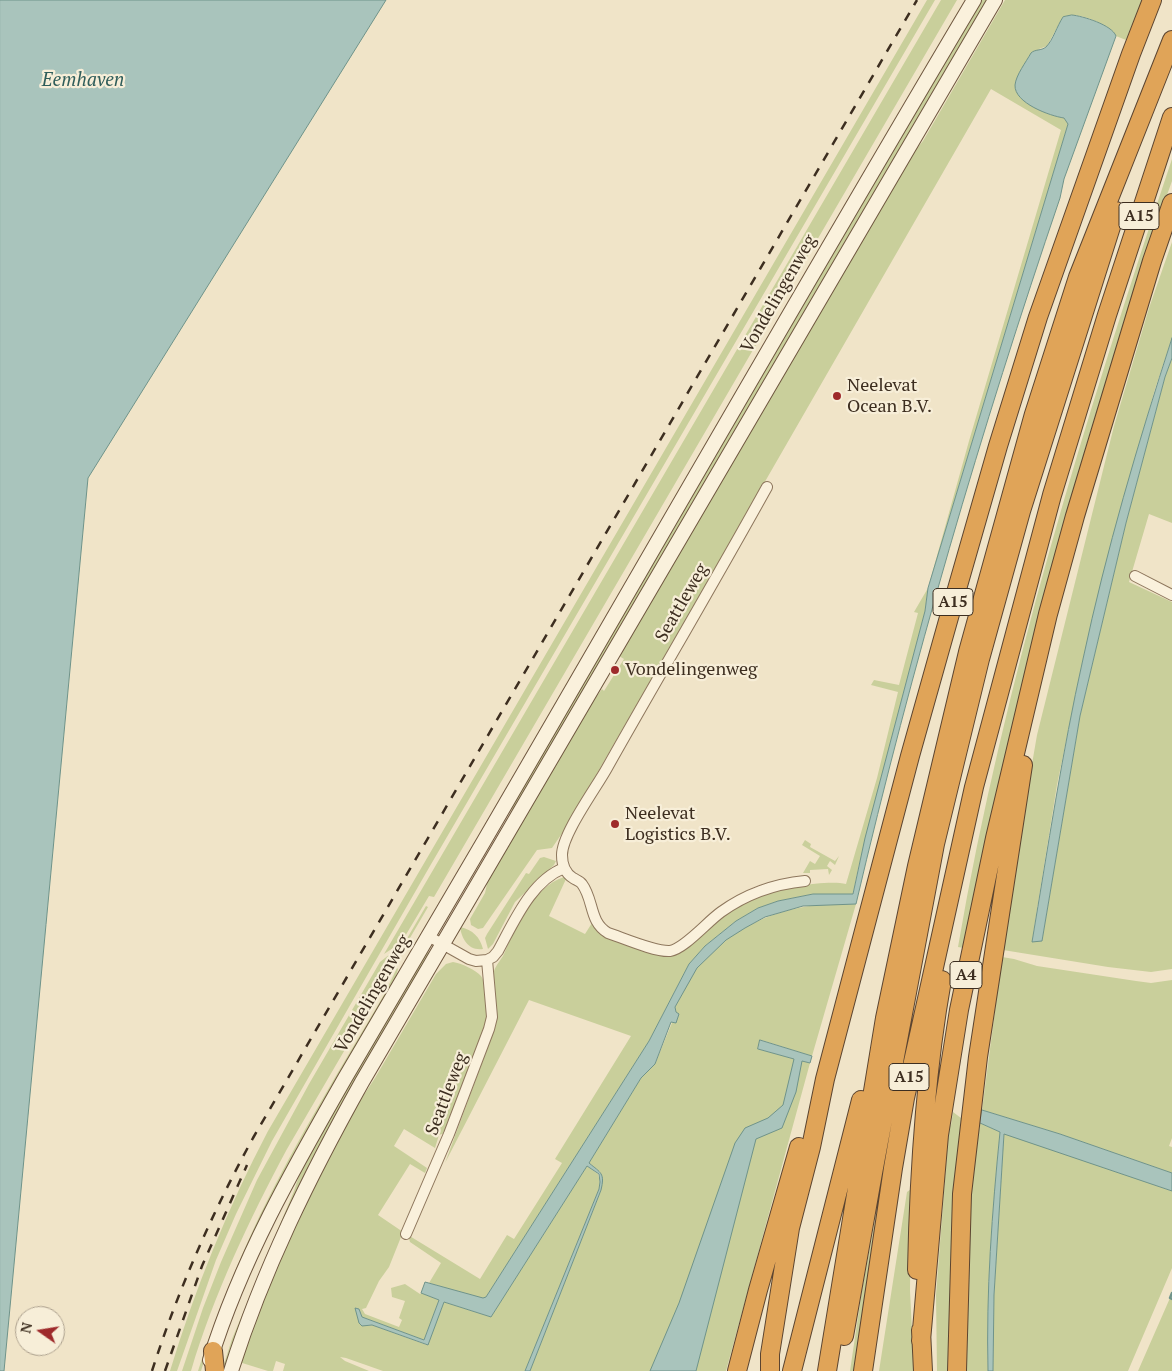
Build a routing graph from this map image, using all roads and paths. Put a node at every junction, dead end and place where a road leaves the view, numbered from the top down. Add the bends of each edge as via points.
1 (974, 0) edge
2 (995, 0) edge
3 (1152, 0) edge
4 (1171, 44) edge
5 (1172, 117) edge
6 (1172, 203) edge
7 (767, 487) dead end
8 (1135, 576) dead end
9 (1172, 594) edge
10 (1048, 614) junction
11 (974, 787) junction
12 (564, 868) junction
13 (805, 881) dead end
14 (428, 936) junction
15 (443, 944) junction
16 (487, 960) junction
17 (885, 1018) junction
18 (828, 1070) junction
19 (406, 1234) dead end
20 (922, 1342) junction
21 (212, 1352) junction
22 (206, 1371) edge
23 (215, 1371) edge
24 (230, 1371) edge
25 (737, 1371) edge
26 (770, 1371) edge
27 (792, 1371) edge
28 (827, 1371) edge
29 (839, 1371) edge
30 (863, 1371) edge
31 (923, 1371) edge
32 (957, 1371) edge

1 - 14 main road, Vondelingenweg
2 - 15 main road, Vondelingenweg
3 - 18 highway, A15 via 1041,308 998,446 910,756
4 - 17 highway, A15 via 1078,277 1034,414 966,662 917,866
4 - 29 highway, A15 via 1021,511 980,659 935,844 874,1164
5 - 11 highway, A15 via 1052,495
6 - 10 highway, A15 via 1116,374
7 - 12 street, Seattleweg via 568,833 562,855
8 - 9 street
10 - 20 highway, A4 via 994,838 959,1010 939,1135
10 - 32 highway, A15 via 1008,850 978,1057 962,1194
11 - 20 highway, A4 via 931,1053 923,1129 916,1283
11 - 30 highway, A15 via 907,1090
12 - 13 street via 583,884 602,930 662,951 681,947 722,911 764,888
12 - 16 street via 547,878 531,895 498,951
14 - 15 street
14 - 21 main road, Vondelingenweg via 294,1166 259,1236
15 - 16 street via 469,959
15 - 24 main road, Vondelingenweg via 357,1091 301,1197 256,1300
16 - 19 street, Seattleweg via 492,1017 489,1029
17 - 27 highway, A15
17 - 28 highway, A15
18 - 25 highway, A15 via 802,1137
18 - 26 highway, A15 via 790,1228
20 - 31 highway, A4
21 - 22 main road, Vondelingenweg
21 - 23 highway

